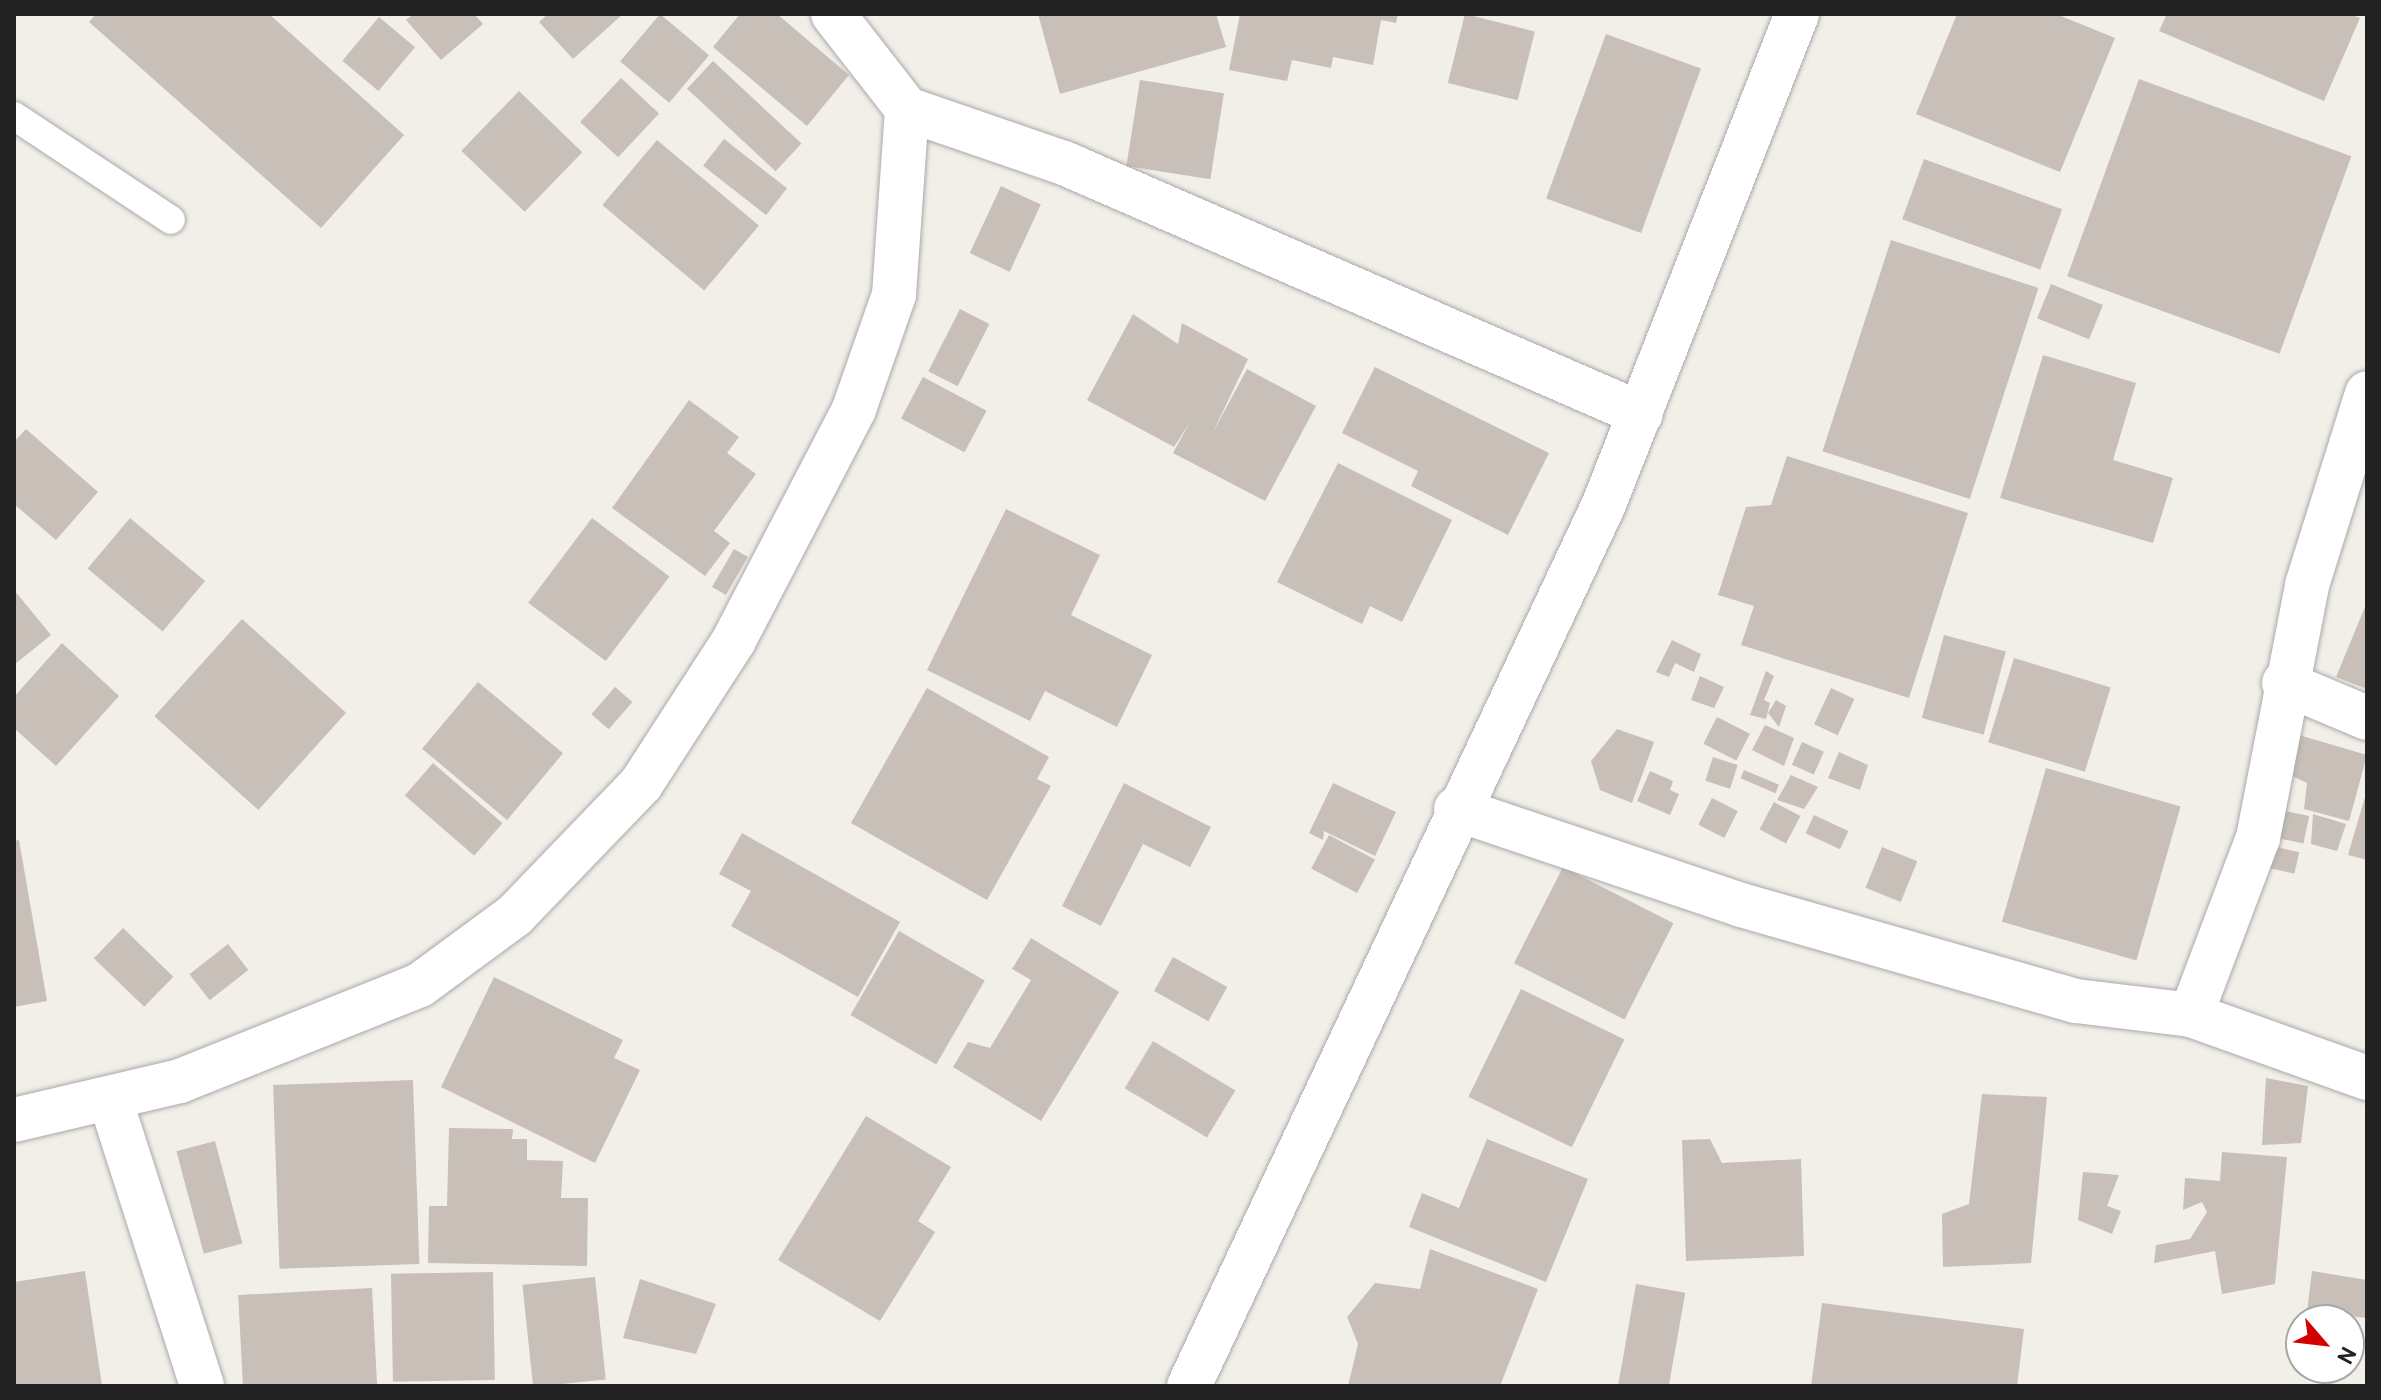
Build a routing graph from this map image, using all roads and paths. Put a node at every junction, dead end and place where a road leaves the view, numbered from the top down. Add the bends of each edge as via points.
1 (833, 14) edge
2 (1797, 14) edge
3 (907, 109) junction
4 (14, 116) edge
5 (171, 220) dead end
6 (2367, 393) edge
7 (1641, 414) junction
8 (2284, 683) junction
9 (2367, 718) edge
10 (1456, 809) junction
11 (2191, 1015) junction
12 (2367, 1078) edge
13 (110, 1099) junction
14 (14, 1120) edge
15 (202, 1386) edge
16 (1189, 1386) edge

1 - 3 street
2 - 7 street
3 - 7 street via 1064,163
3 - 13 street via 894,295 854,409 734,640 641,784 515,915 420,985 180,1081
4 - 5 lane
6 - 8 street
7 - 10 street via 1536,655
8 - 9 street
8 - 11 street via 2258,838
10 - 11 street via 1741,905 2076,1001
10 - 16 street
11 - 12 street
13 - 14 street
13 - 15 street

